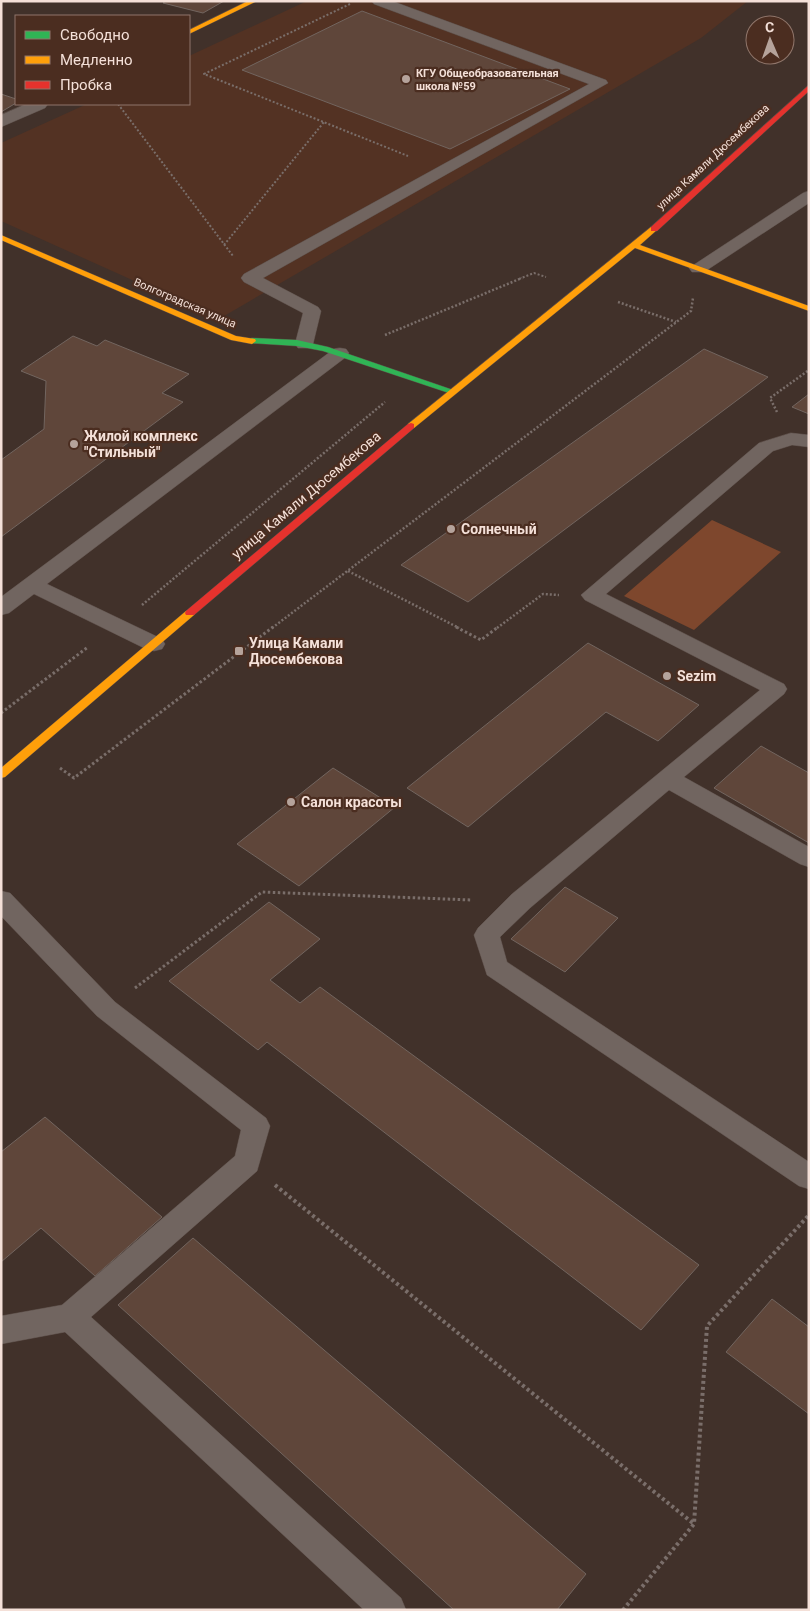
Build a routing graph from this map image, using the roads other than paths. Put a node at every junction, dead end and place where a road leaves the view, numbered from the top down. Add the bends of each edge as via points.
1 (254, 1) edge
2 (379, 1) edge
3 (190, 32) edge
4 (809, 87) edge
5 (37, 105) edge
6 (1, 122) edge
7 (809, 196) edge
8 (1, 237) edge
9 (636, 246) junction
10 (698, 268) junction
11 (809, 309) edge
12 (304, 344) junction
13 (340, 353) junction
14 (452, 391) junction
15 (800, 440) edge
16 (33, 585) junction
17 (1, 608) edge
18 (154, 644) junction
19 (1, 774) edge
20 (668, 778) junction
21 (809, 858) edge
22 (1, 900) edge
23 (809, 1177) edge
24 (70, 1316) junction
25 (1, 1330) edge
26 (389, 1610) edge

1 - 3 main road
2 - 12 lane via 601,83 250,278 312,311
4 - 9 main road, улица Камали Дюсембекова
5 - 6 street
7 - 10 lane
8 - 12 main road, Волгоградская улица via 234,338 255,343
9 - 10 main road
9 - 14 main road, улица Камали Дюсембекова
10 - 11 main road
12 - 13 main road, Волгоградская улица
13 - 14 main road, Волгоградская улица
13 - 16 lane
14 - 18 main road, улица Камали Дюсембекова
15 - 20 lane via 766,447 592,595 776,689
16 - 17 lane
16 - 18 lane
18 - 19 main road, улица Камали Дюсембекова
20 - 21 lane
20 - 23 lane via 521,901 487,935 496,968
22 - 24 lane via 106,1009 256,1126 247,1162
24 - 25 lane
24 - 26 lane

